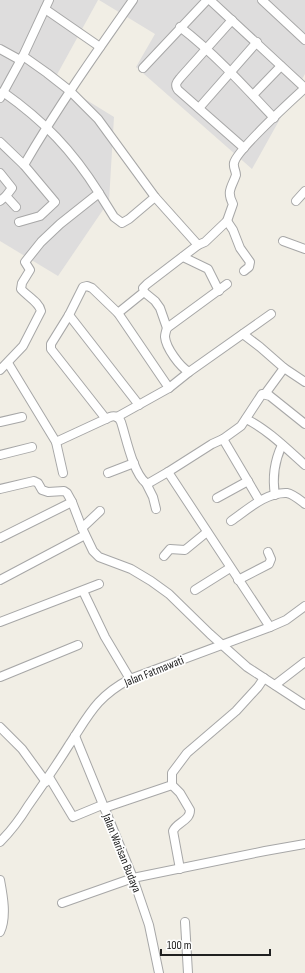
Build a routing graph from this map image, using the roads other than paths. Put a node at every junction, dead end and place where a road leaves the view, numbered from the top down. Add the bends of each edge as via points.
1 (49, 0) edge
2 (132, 0) edge
3 (207, 0) edge
4 (210, 0) edge
5 (262, 0) edge
6 (44, 9) junction
7 (232, 20) junction
8 (180, 27) junction
9 (305, 40) edge
10 (257, 42) junction
11 (100, 47) junction
12 (0, 49) edge
13 (205, 49) junction
14 (22, 58) junction
15 (281, 66) junction
16 (143, 68) dead end
17 (230, 72) junction
18 (305, 88) edge
19 (70, 91) junction
20 (2, 95) edge
21 (253, 95) junction
22 (199, 108) junction
23 (274, 118) junction
24 (46, 127) junction
25 (0, 142) edge
26 (244, 148) junction
27 (24, 165) junction
28 (0, 173) edge
29 (305, 192) edge
30 (99, 193) junction
31 (155, 197) junction
32 (3, 199) edge
33 (296, 201) dead end
34 (16, 207) dead end
35 (227, 221) junction
36 (19, 222) dead end
37 (283, 241) dead end
38 (198, 245) junction
39 (304, 247) edge
40 (183, 257) junction
41 (244, 271) dead end
42 (228, 284) dead end
43 (219, 291) junction
44 (144, 292) junction
45 (118, 313) junction
46 (271, 314) dead end
47 (69, 315) junction
48 (167, 328) junction
49 (243, 334) junction
50 (8, 363) junction
51 (284, 368) junction
52 (0, 370) edge
53 (189, 372) junction
54 (305, 382) edge
55 (169, 388) junction
56 (265, 394) junction
57 (139, 405) junction
58 (22, 416) dead end
59 (117, 417) junction
60 (106, 419) junction
61 (246, 419) junction
62 (0, 422) edge
63 (305, 424) edge
64 (223, 439) junction
65 (56, 442) junction
66 (282, 445) junction
67 (32, 447) dead end
68 (0, 455) edge
69 (134, 463) junction
70 (305, 465) edge
71 (168, 472) junction
72 (63, 473) dead end
73 (108, 473) dead end
74 (248, 481) junction
75 (146, 483) junction
76 (0, 489) edge
77 (275, 495) junction
78 (217, 498) dead end
79 (259, 500) junction
80 (72, 502) junction
81 (305, 504) edge
82 (156, 509) dead end
83 (100, 511) dead end
84 (231, 521) dead end
85 (83, 532) junction
86 (207, 532) junction
87 (0, 538) edge
88 (268, 552) dead end
89 (164, 556) dead end
90 (230, 568) junction
91 (0, 580) edge
92 (238, 580) junction
93 (99, 584) dead end
94 (195, 590) dead end
95 (83, 591) junction
96 (305, 606) edge
97 (0, 622) edge
98 (270, 627) junction
99 (78, 645) dead end
100 (222, 646) junction
101 (305, 662) edge
102 (0, 677) edge
103 (264, 678) junction
104 (130, 680) junction
105 (275, 685) junction
106 (305, 705) edge
107 (0, 727) edge
108 (75, 736) junction
109 (48, 779) junction
110 (172, 785) junction
111 (103, 807) junction
112 (0, 842) edge
113 (305, 844) edge
114 (180, 869) junction
115 (133, 878) junction
116 (0, 880) edge
117 (62, 903) dead end
118 (186, 922) dead end
119 (0, 932) edge
120 (159, 973) edge
121 (188, 973) edge

1 - 6 street
2 - 11 street
3 - 8 street
4 - 7 street
5 - 9 street
6 - 11 street
6 - 14 street
7 - 10 street
7 - 13 street
8 - 13 street
8 - 16 street
10 - 15 street
10 - 17 street
11 - 19 street
12 - 14 street
13 - 17 street
13 - 22 street via 176,84 178,90
14 - 19 street
14 - 20 street
15 - 18 street
15 - 21 street
17 - 21 street
17 - 22 street
18 - 23 street
19 - 24 street
19 - 31 street via 98,119
20 - 24 street via 23,106
21 - 23 street
22 - 26 street
23 - 26 street
24 - 27 street
24 - 30 street via 73,155
25 - 27 street
26 - 35 street via 233,163 236,175 229,195 233,204
27 - 36 street via 54,202 40,216
28 - 32 street via 12,188
29 - 33 street
30 - 31 street via 114,217 122,223
30 - 50 street via 60,224 25,262 30,270 21,289 41,308 41,311 23,346
31 - 38 street
32 - 34 street
35 - 38 street via 205,242
35 - 41 street via 250,262
37 - 39 street
38 - 40 street
40 - 43 street via 208,270
40 - 44 street via 147,284
42 - 43 street
43 - 48 street
44 - 45 street
44 - 48 street via 160,308
45 - 47 street via 87,286 83,287
45 - 55 street
46 - 49 street
47 - 57 street
47 - 60 street via 51,344 51,349
48 - 53 street via 166,341 173,355
49 - 51 street
49 - 53 street
50 - 52 street
50 - 65 street
51 - 54 street
51 - 56 street
53 - 55 street
55 - 57 street
56 - 61 street via 260,396
56 - 63 street
57 - 59 street
58 - 62 street
59 - 60 street
59 - 69 street via 121,422
60 - 65 street
61 - 64 street via 241,426
61 - 66 street
64 - 71 street
64 - 74 street
65 - 72 street
66 - 70 street
66 - 77 street via 273,471
67 - 68 street
69 - 73 street
69 - 75 street
71 - 75 street
71 - 86 street
74 - 78 street
74 - 79 street
75 - 82 street
76 - 80 street via 34,481 42,490 67,493
77 - 79 street
77 - 81 street via 287,493
79 - 84 street
80 - 85 street
80 - 87 street
83 - 85 street
85 - 91 street
85 - 100 street via 99,558 131,569 169,594
86 - 89 street via 185,550 170,549
86 - 90 street
88 - 92 street via 271,559 269,564
90 - 92 street
90 - 94 street
92 - 98 street
93 - 95 street
95 - 97 street
95 - 104 street via 105,637
96 - 98 street, Jalan Fatmawati via 286,620
98 - 100 street, Jalan Fatmawati
99 - 102 street
100 - 103 street
100 - 104 street, Jalan Fatmawati
101 - 105 street
103 - 105 street
103 - 110 street via 236,711 187,753 172,773
104 - 108 street, Jalan Fatmawati via 104,696 89,712
105 - 106 street
107 - 109 street
108 - 109 street, Jalan Fatmawati
108 - 111 street, Jalan Warisan Budaya
109 - 111 street via 73,817
109 - 112 street, Jalan Fatmawati
110 - 111 street
110 - 114 street via 190,810 187,818 173,831
111 - 115 street, Jalan Warisan Budaya
113 - 114 street
114 - 115 street
115 - 117 street
115 - 120 street, Jalan Warisan Budaya via 149,925
116 - 119 street via 3,918
118 - 121 street

